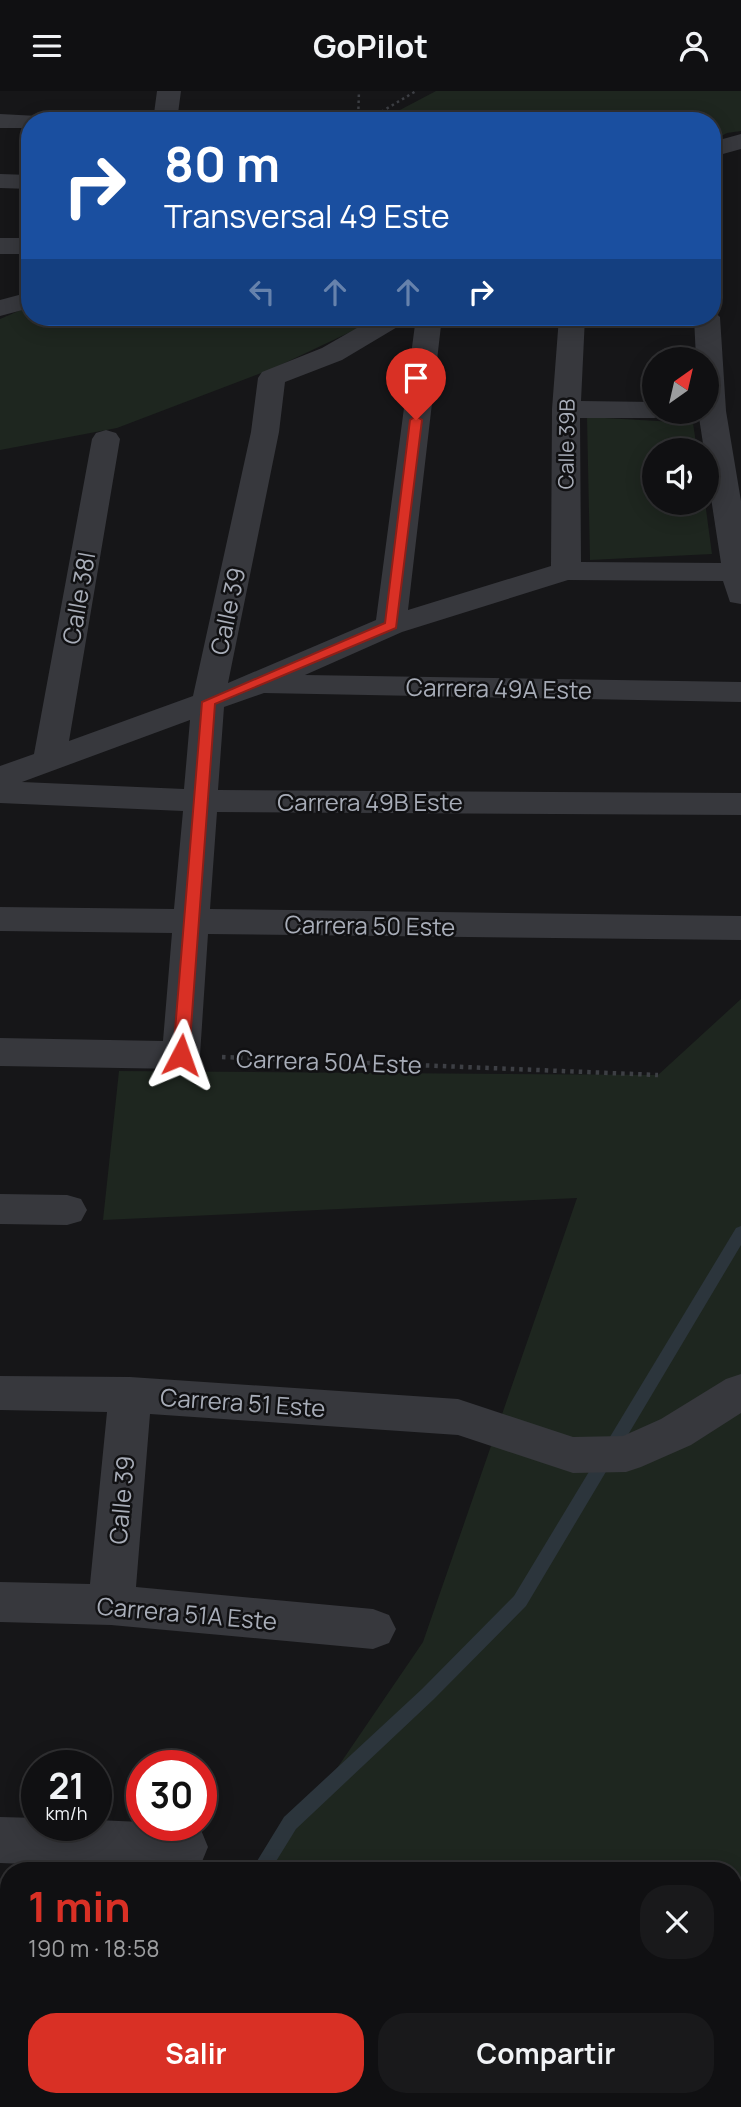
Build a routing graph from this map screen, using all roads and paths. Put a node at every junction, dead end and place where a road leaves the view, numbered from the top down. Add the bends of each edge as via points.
1 (169, 91) edge
2 (359, 91) edge
3 (416, 91) edge
4 (166, 112) edge
5 (358, 112) edge
6 (381, 112) edge
7 (0, 121) edge
8 (21, 121) edge
9 (741, 141) edge
10 (721, 147) edge
11 (0, 181) edge
12 (21, 182) edge
13 (0, 246) edge
14 (21, 246) edge
15 (21, 302) edge
16 (0, 308) edge
17 (380, 326) edge
18 (428, 326) edge
19 (571, 326) edge
20 (709, 326) edge
21 (566, 409) junction
22 (642, 410) edge
23 (725, 410) edge
24 (106, 439) dead end
25 (734, 493) edge
26 (566, 571) junction
27 (740, 589) edge
28 (391, 625) junction
29 (257, 684) junction
30 (741, 692) edge
31 (208, 702) junction
32 (50, 757) junction
33 (0, 778) edge
34 (0, 792) edge
35 (202, 801) junction
36 (741, 804) edge
37 (0, 919) edge
38 (191, 922) junction
39 (741, 928) edge
40 (0, 1052) edge
41 (181, 1055) junction
42 (658, 1075) dead end
43 (0, 1209) edge
44 (67, 1210) dead end
45 (741, 1391) edge
46 (0, 1393) edge
47 (130, 1395) junction
48 (0, 1602) edge
49 (111, 1605) junction
50 (373, 1629) dead end
51 (0, 1840) edge
52 (183, 1847) dead end

1 - 4 street
2 - 5 path
3 - 6 path
7 - 8 street
9 - 10 street
11 - 12 street
13 - 14 street
15 - 16 street
17 - 31 street, Calle 39 via 332,354 272,378 265,432
18 - 28 street
19 - 21 street, Calle 39B
20 - 23 street
21 - 22 street
21 - 26 street, Calle 39B
23 - 25 street
24 - 32 street, Calle 38I
25 - 27 street
26 - 27 street
26 - 28 street
28 - 29 street
29 - 30 street, Carrera 49A Este
29 - 31 street
31 - 32 street
31 - 35 street, Calle 39
32 - 33 street
34 - 35 street, Carrera 49B Este
35 - 36 street, Carrera 49B Este
35 - 38 street, Calle 39
37 - 38 street, Carrera 50 Este
38 - 39 street, Carrera 50 Este
38 - 41 street, Calle 39
40 - 41 street
41 - 42 path, Carrera 50A Este
43 - 44 street
45 - 47 street, Carrera 51 Este via 676,1432 625,1454 573,1455 458,1417
46 - 47 street, Carrera 51 Este
47 - 49 street, Calle 39
48 - 49 street, Carrera 51A Este
49 - 50 street, Carrera 51A Este
51 - 52 street

